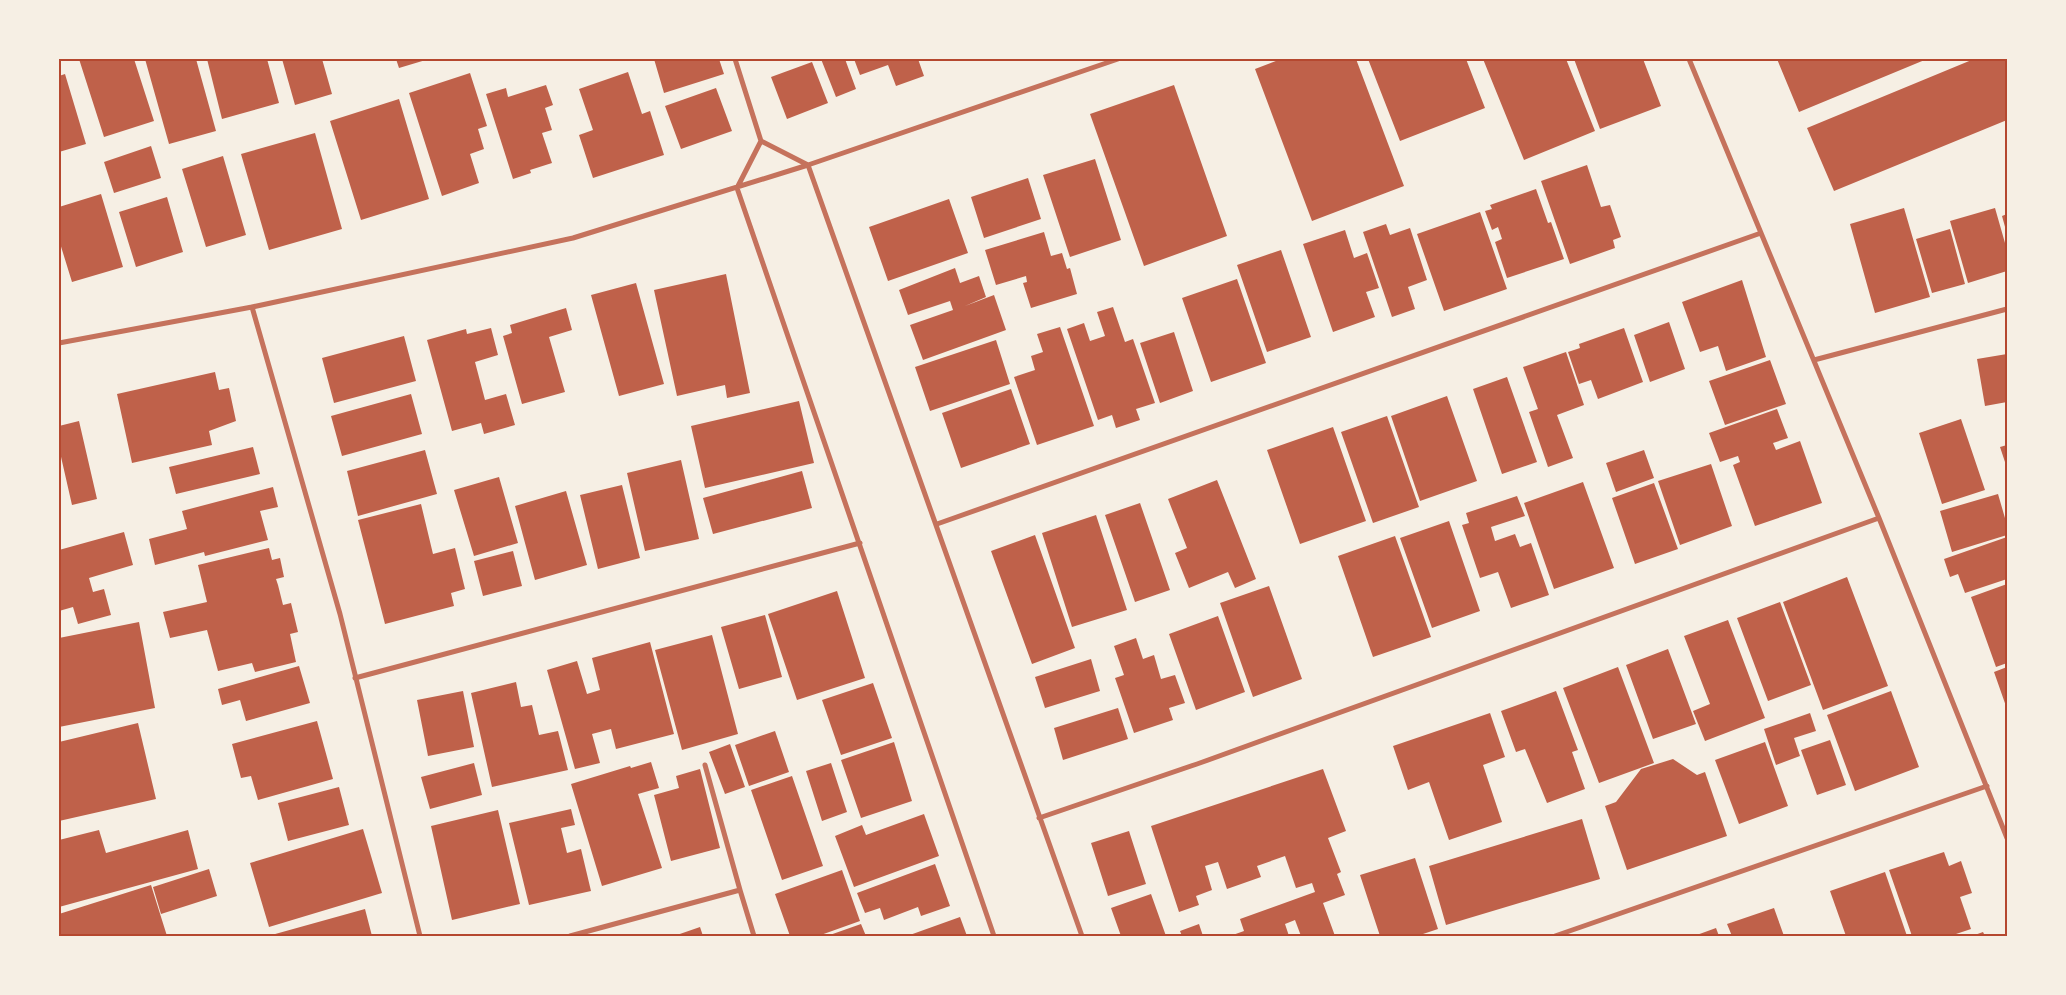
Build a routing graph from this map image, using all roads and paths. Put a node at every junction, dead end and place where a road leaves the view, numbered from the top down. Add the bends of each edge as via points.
1 (735, 59) edge
2 (1118, 59) edge
3 (1689, 59) edge
4 (761, 141) junction
5 (808, 165) junction
6 (738, 188) junction
7 (1761, 233) junction
8 (252, 307) junction
9 (2007, 309) edge
10 (59, 343) edge
11 (1814, 360) junction
12 (1879, 518) junction
13 (937, 524) junction
14 (860, 543) junction
15 (355, 678) junction
16 (704, 765) dead end
17 (1987, 786) junction
18 (1039, 818) junction
19 (2007, 838) edge
20 (740, 890) junction
21 (420, 936) edge
22 (570, 936) edge
23 (754, 936) edge
24 (994, 936) edge
25 (1082, 936) edge
26 (1555, 936) edge

1 - 4 street
2 - 5 street
3 - 7 street
4 - 5 street
4 - 6 street
5 - 6 street
5 - 13 street
6 - 8 street via 573,238
6 - 14 street
7 - 11 street
7 - 13 street
8 - 10 street
8 - 15 street via 340,614
9 - 11 street
11 - 12 street
12 - 17 street
12 - 18 street
13 - 18 street
14 - 15 street
14 - 24 street
15 - 21 street
16 - 20 street
17 - 19 street
17 - 26 street
18 - 25 street
20 - 22 street
20 - 23 street

